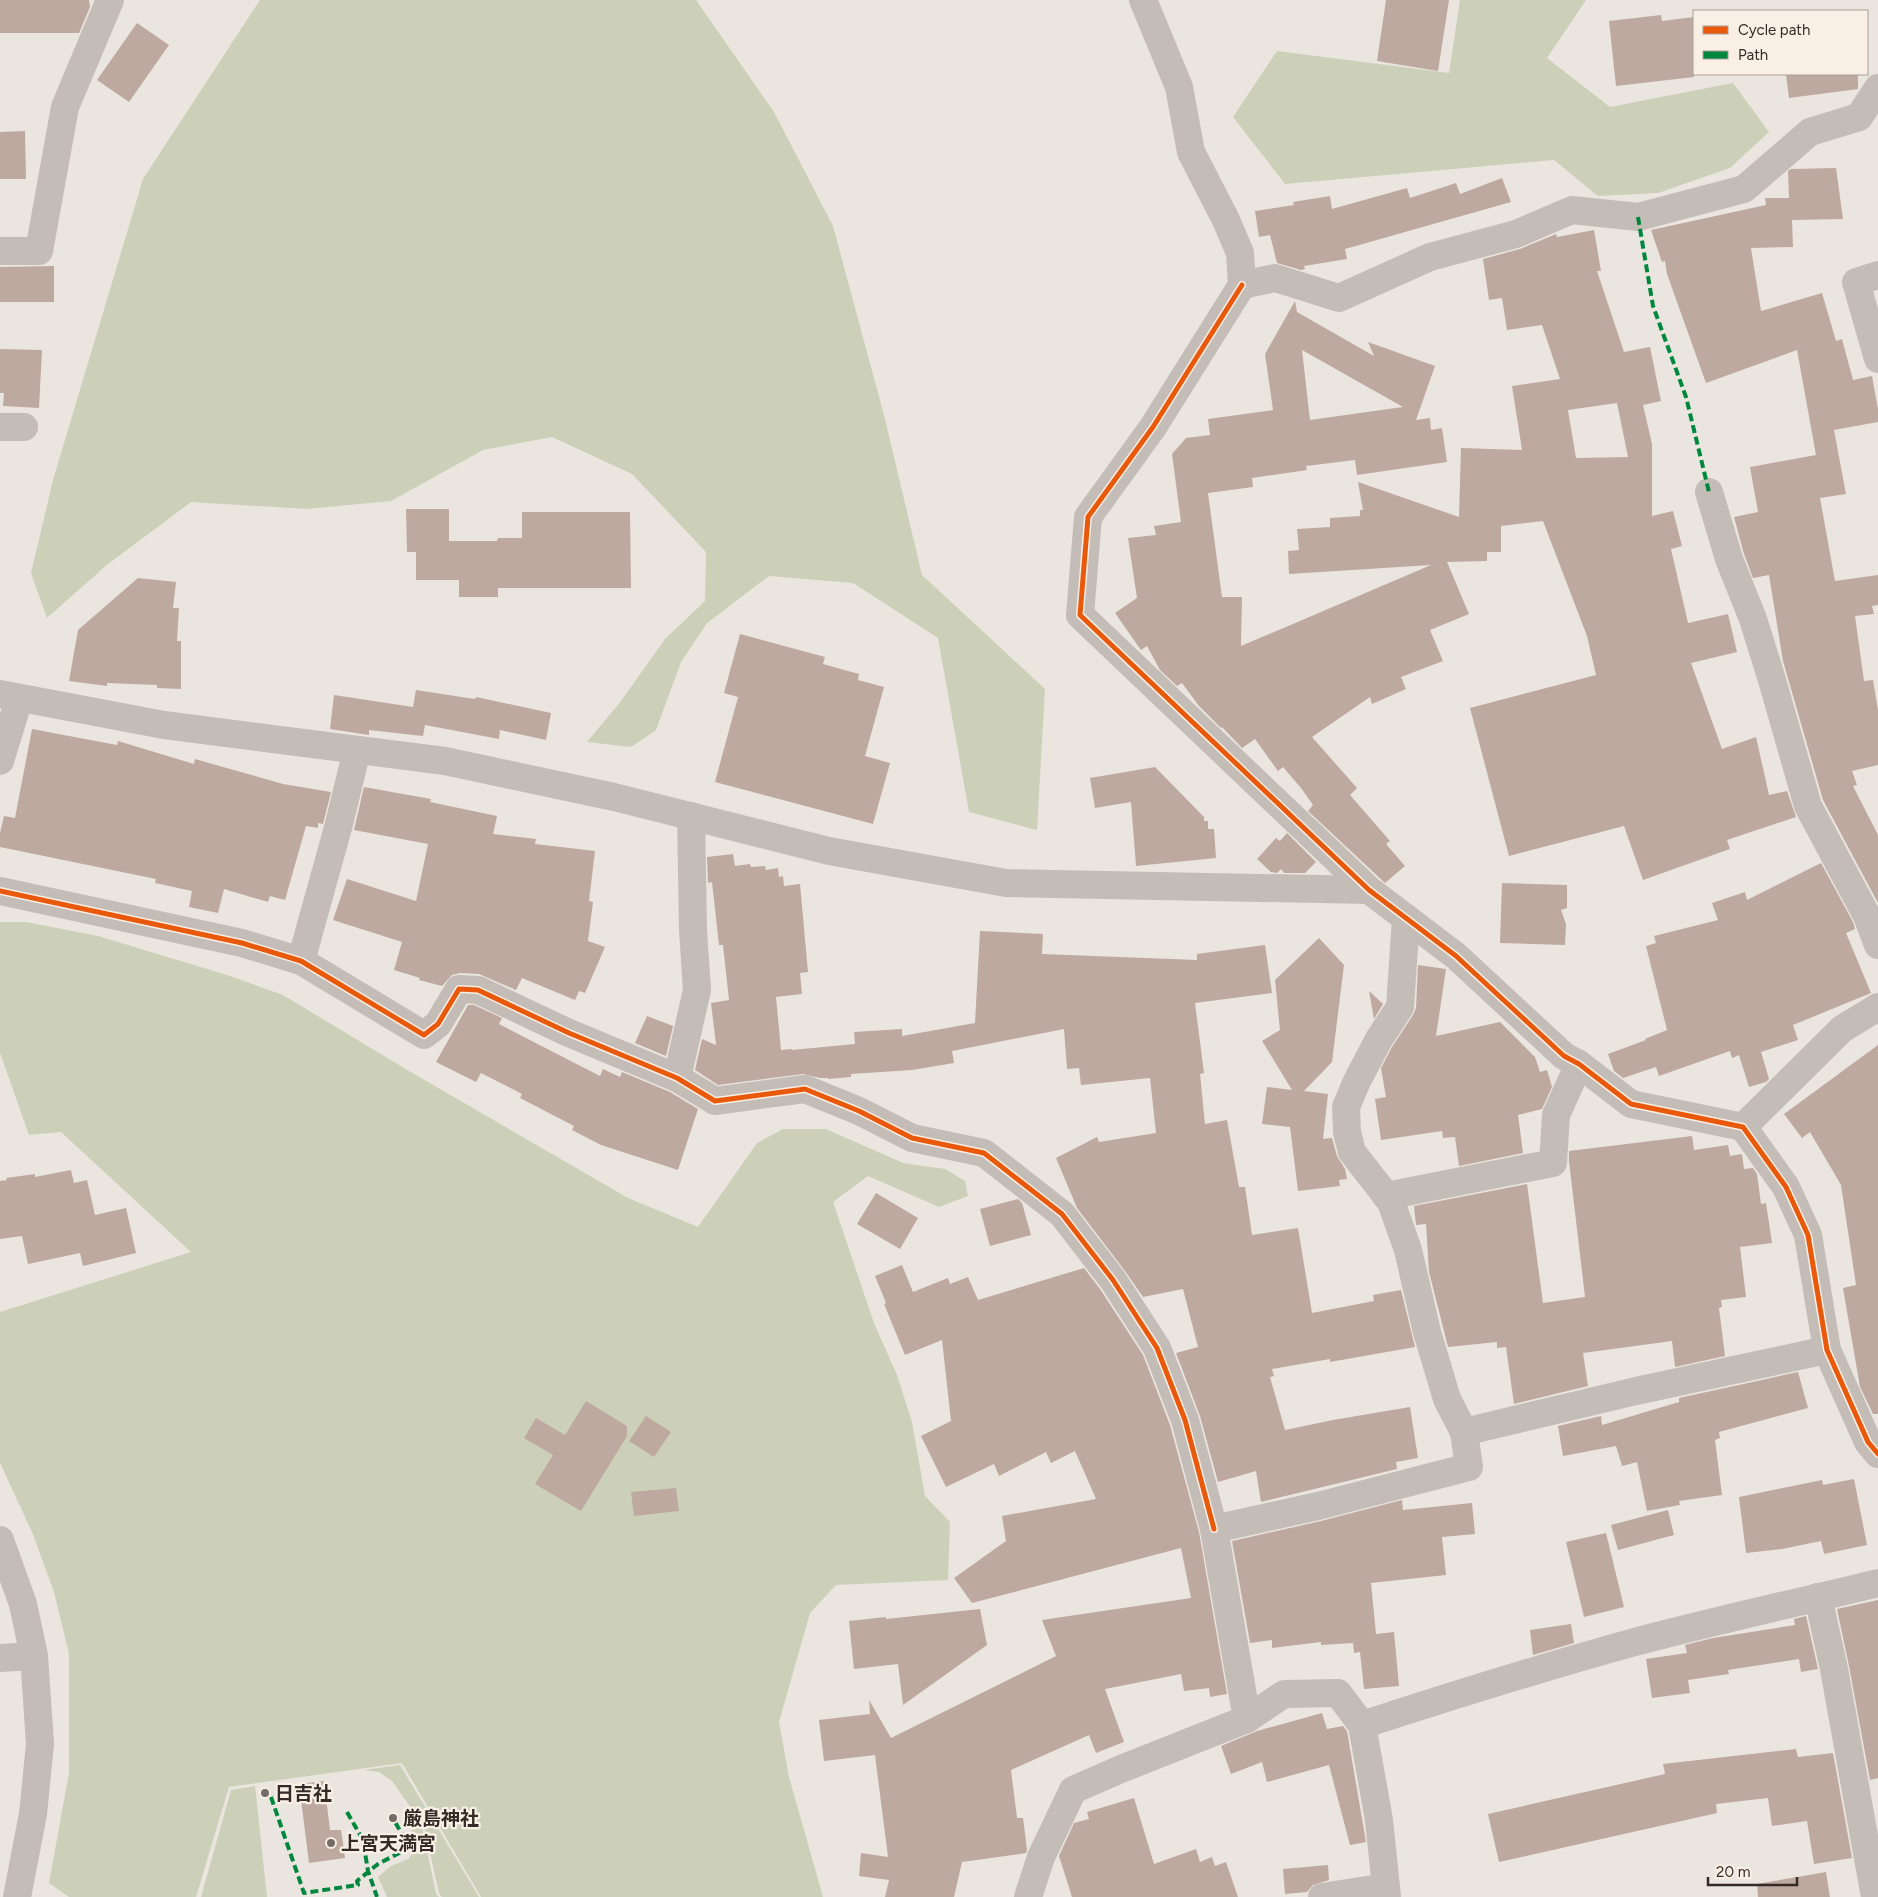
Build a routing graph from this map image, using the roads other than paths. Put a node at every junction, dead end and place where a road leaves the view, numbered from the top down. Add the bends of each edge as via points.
1 (110, 0) edge
2 (1143, 0) edge
3 (1878, 88) edge
4 (0, 251) edge
5 (1878, 275) edge
6 (1242, 285) junction
7 (1878, 359) edge
8 (1709, 492) dead end
9 (6, 691) edge
10 (357, 750) junction
11 (0, 761) edge
12 (690, 816) junction
13 (1369, 890) junction
14 (0, 891) edge
15 (1406, 918) junction
16 (1878, 945) edge
17 (301, 960) junction
18 (1878, 1007) edge
19 (1579, 1064) junction
20 (677, 1078) junction
21 (1743, 1127) junction
22 (1386, 1196) junction
23 (1826, 1350) junction
24 (1464, 1432) junction
25 (1878, 1454) edge
26 (1214, 1528) junction
27 (0, 1540) edge
28 (1878, 1583) edge
29 (1818, 1597) junction
30 (34, 1656) junction
31 (0, 1658) edge
32 (1247, 1719) junction
33 (1362, 1724) junction
34 (1386, 1892) edge
35 (18, 1897) edge
36 (1028, 1897) edge
37 (1322, 1897) edge
38 (1875, 1897) edge

1 - 4 street via 65,107 39,251
2 - 6 street via 1179,87 1191,152 1240,253
3 - 6 street via 1859,117 1810,132 1744,189 1638,217 1572,210 1516,234 1430,257 1339,298 1276,278
5 - 7 street via 1856,282
6 - 13 street via 1153,427 1088,517 1080,615
8 - 16 street via 1729,559 1753,618 1808,806 1867,916
9 - 10 street via 164,725
9 - 11 street
10 - 12 street via 445,761
10 - 17 street
12 - 13 street via 829,851 1006,884
12 - 20 street via 697,990
13 - 15 street
14 - 17 street via 242,943
15 - 19 street via 1456,956 1564,1056
15 - 22 street via 1400,1007 1379,1039 1346,1107 1352,1152
17 - 20 street via 424,1035 438,1024 459,988 478,990
18 - 21 street via 1842,1030
19 - 21 street via 1631,1104
19 - 22 street via 1556,1115 1553,1163
20 - 26 street via 715,1101 805,1089 912,1138 984,1153 1062,1214 1113,1280 1157,1348 1185,1420
21 - 23 street via 1786,1187 1808,1235
22 - 24 street via 1408,1250 1446,1399
23 - 24 street
23 - 25 street via 1868,1442
24 - 26 street via 1469,1467 1318,1506
26 - 32 street
27 - 30 street via 23,1604
28 - 29 street
29 - 33 street via 1629,1644
29 - 38 street
30 - 31 street
30 - 35 street via 40,1744 33,1814
32 - 33 street via 1284,1694 1338,1692
32 - 36 street via 1073,1790 1041,1857
33 - 34 street via 1379,1820
34 - 37 street

